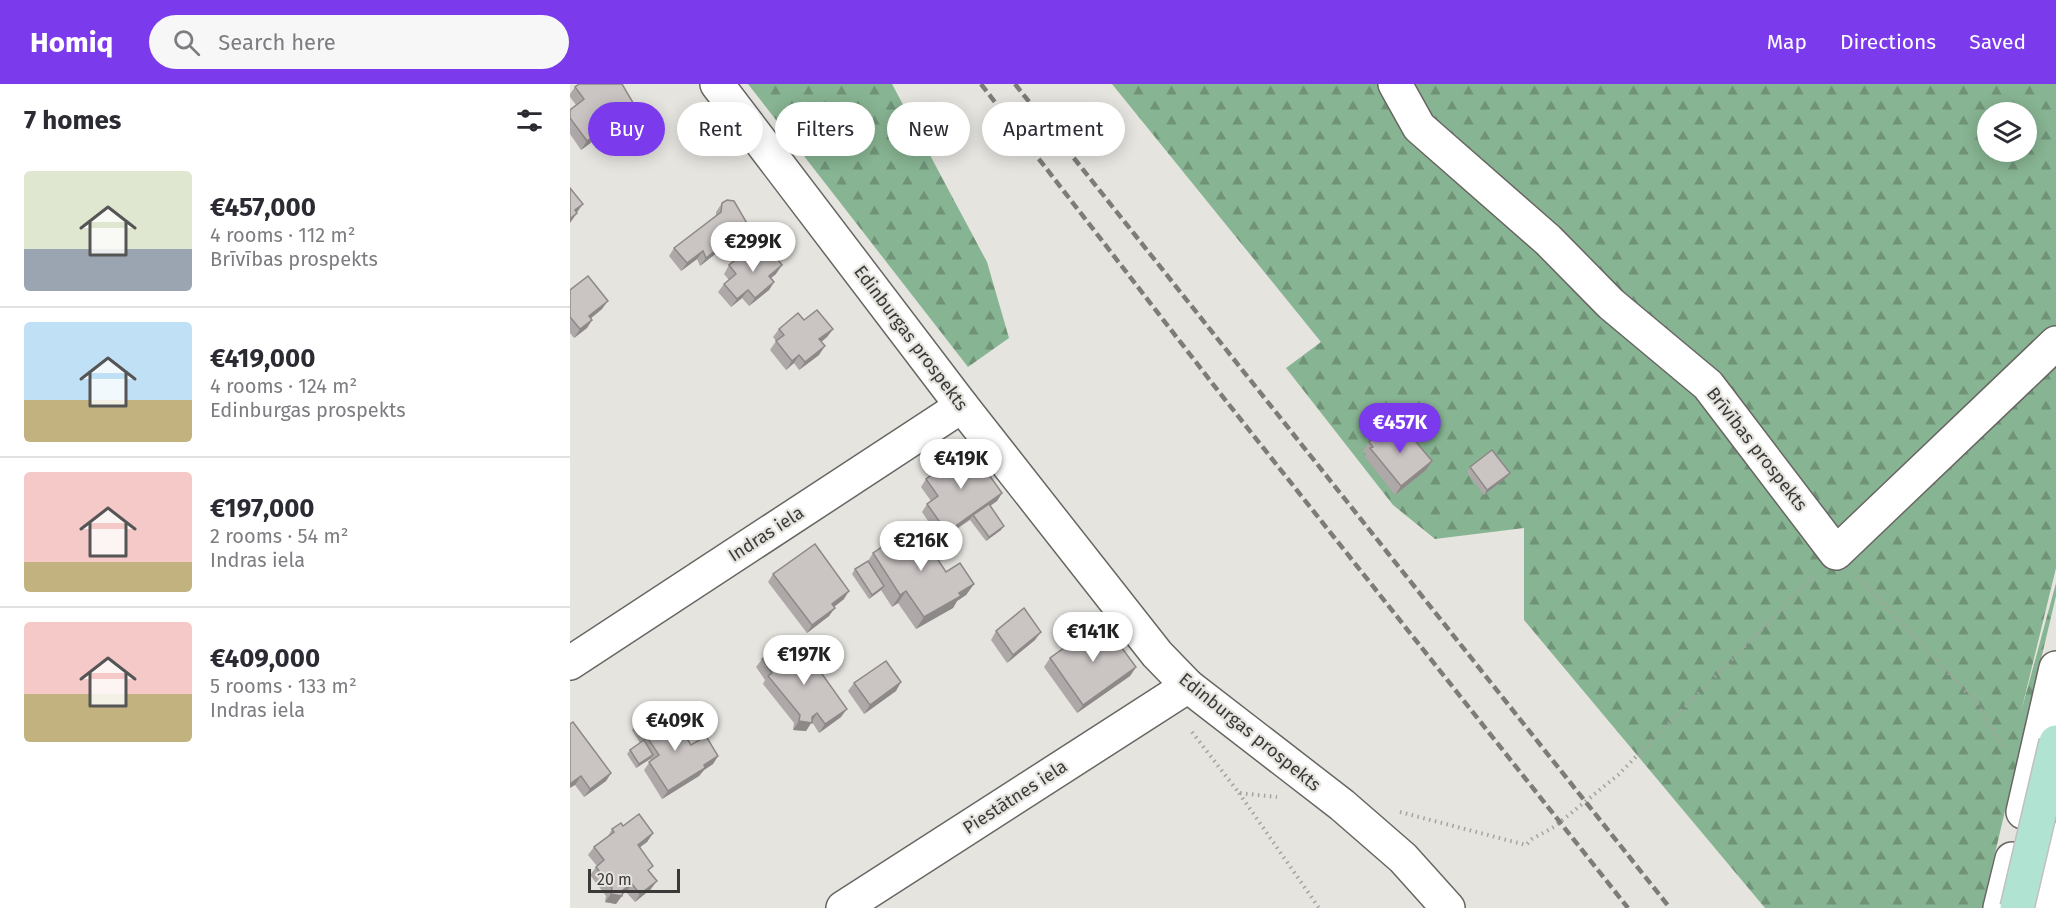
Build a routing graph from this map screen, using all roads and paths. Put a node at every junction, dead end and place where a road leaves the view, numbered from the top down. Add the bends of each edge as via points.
1 (717, 84) edge
2 (1395, 84) edge
3 (2056, 343) edge
4 (962, 406) junction
5 (1836, 554) junction
6 (570, 663) edge
7 (2056, 668) edge
8 (1188, 686) junction
9 (1187, 725) dead end
10 (2056, 742) edge
11 (2028, 790) junction
12 (1239, 793) junction
13 (1284, 797) dead end
14 (1389, 809) dead end
15 (2056, 824) edge
16 (2056, 839) edge
17 (843, 908) edge
18 (1319, 908) edge
19 (1448, 908) edge
20 (2000, 908) edge
21 (2017, 908) edge
22 (2041, 908) edge

1 - 4 street, Edinburgas prospekts
2 - 5 street, Brīvības prospekts via 1419,127 1548,240 1611,304 1708,385
3 - 5 street
4 - 6 street, Indras iela
4 - 8 street, Edinburgas prospekts via 1157,654
5 - 11 path via 1976,702
5 - 14 path via 1618,775 1554,827 1526,844
7 - 11 street
8 - 17 street, Piestātnes iela
8 - 19 street, Edinburgas prospekts via 1342,805 1403,858
9 - 12 path
10 - 21 main road, bridge
11 - 15 street
11 - 20 street
12 - 13 path
12 - 18 path
16 - 22 street

